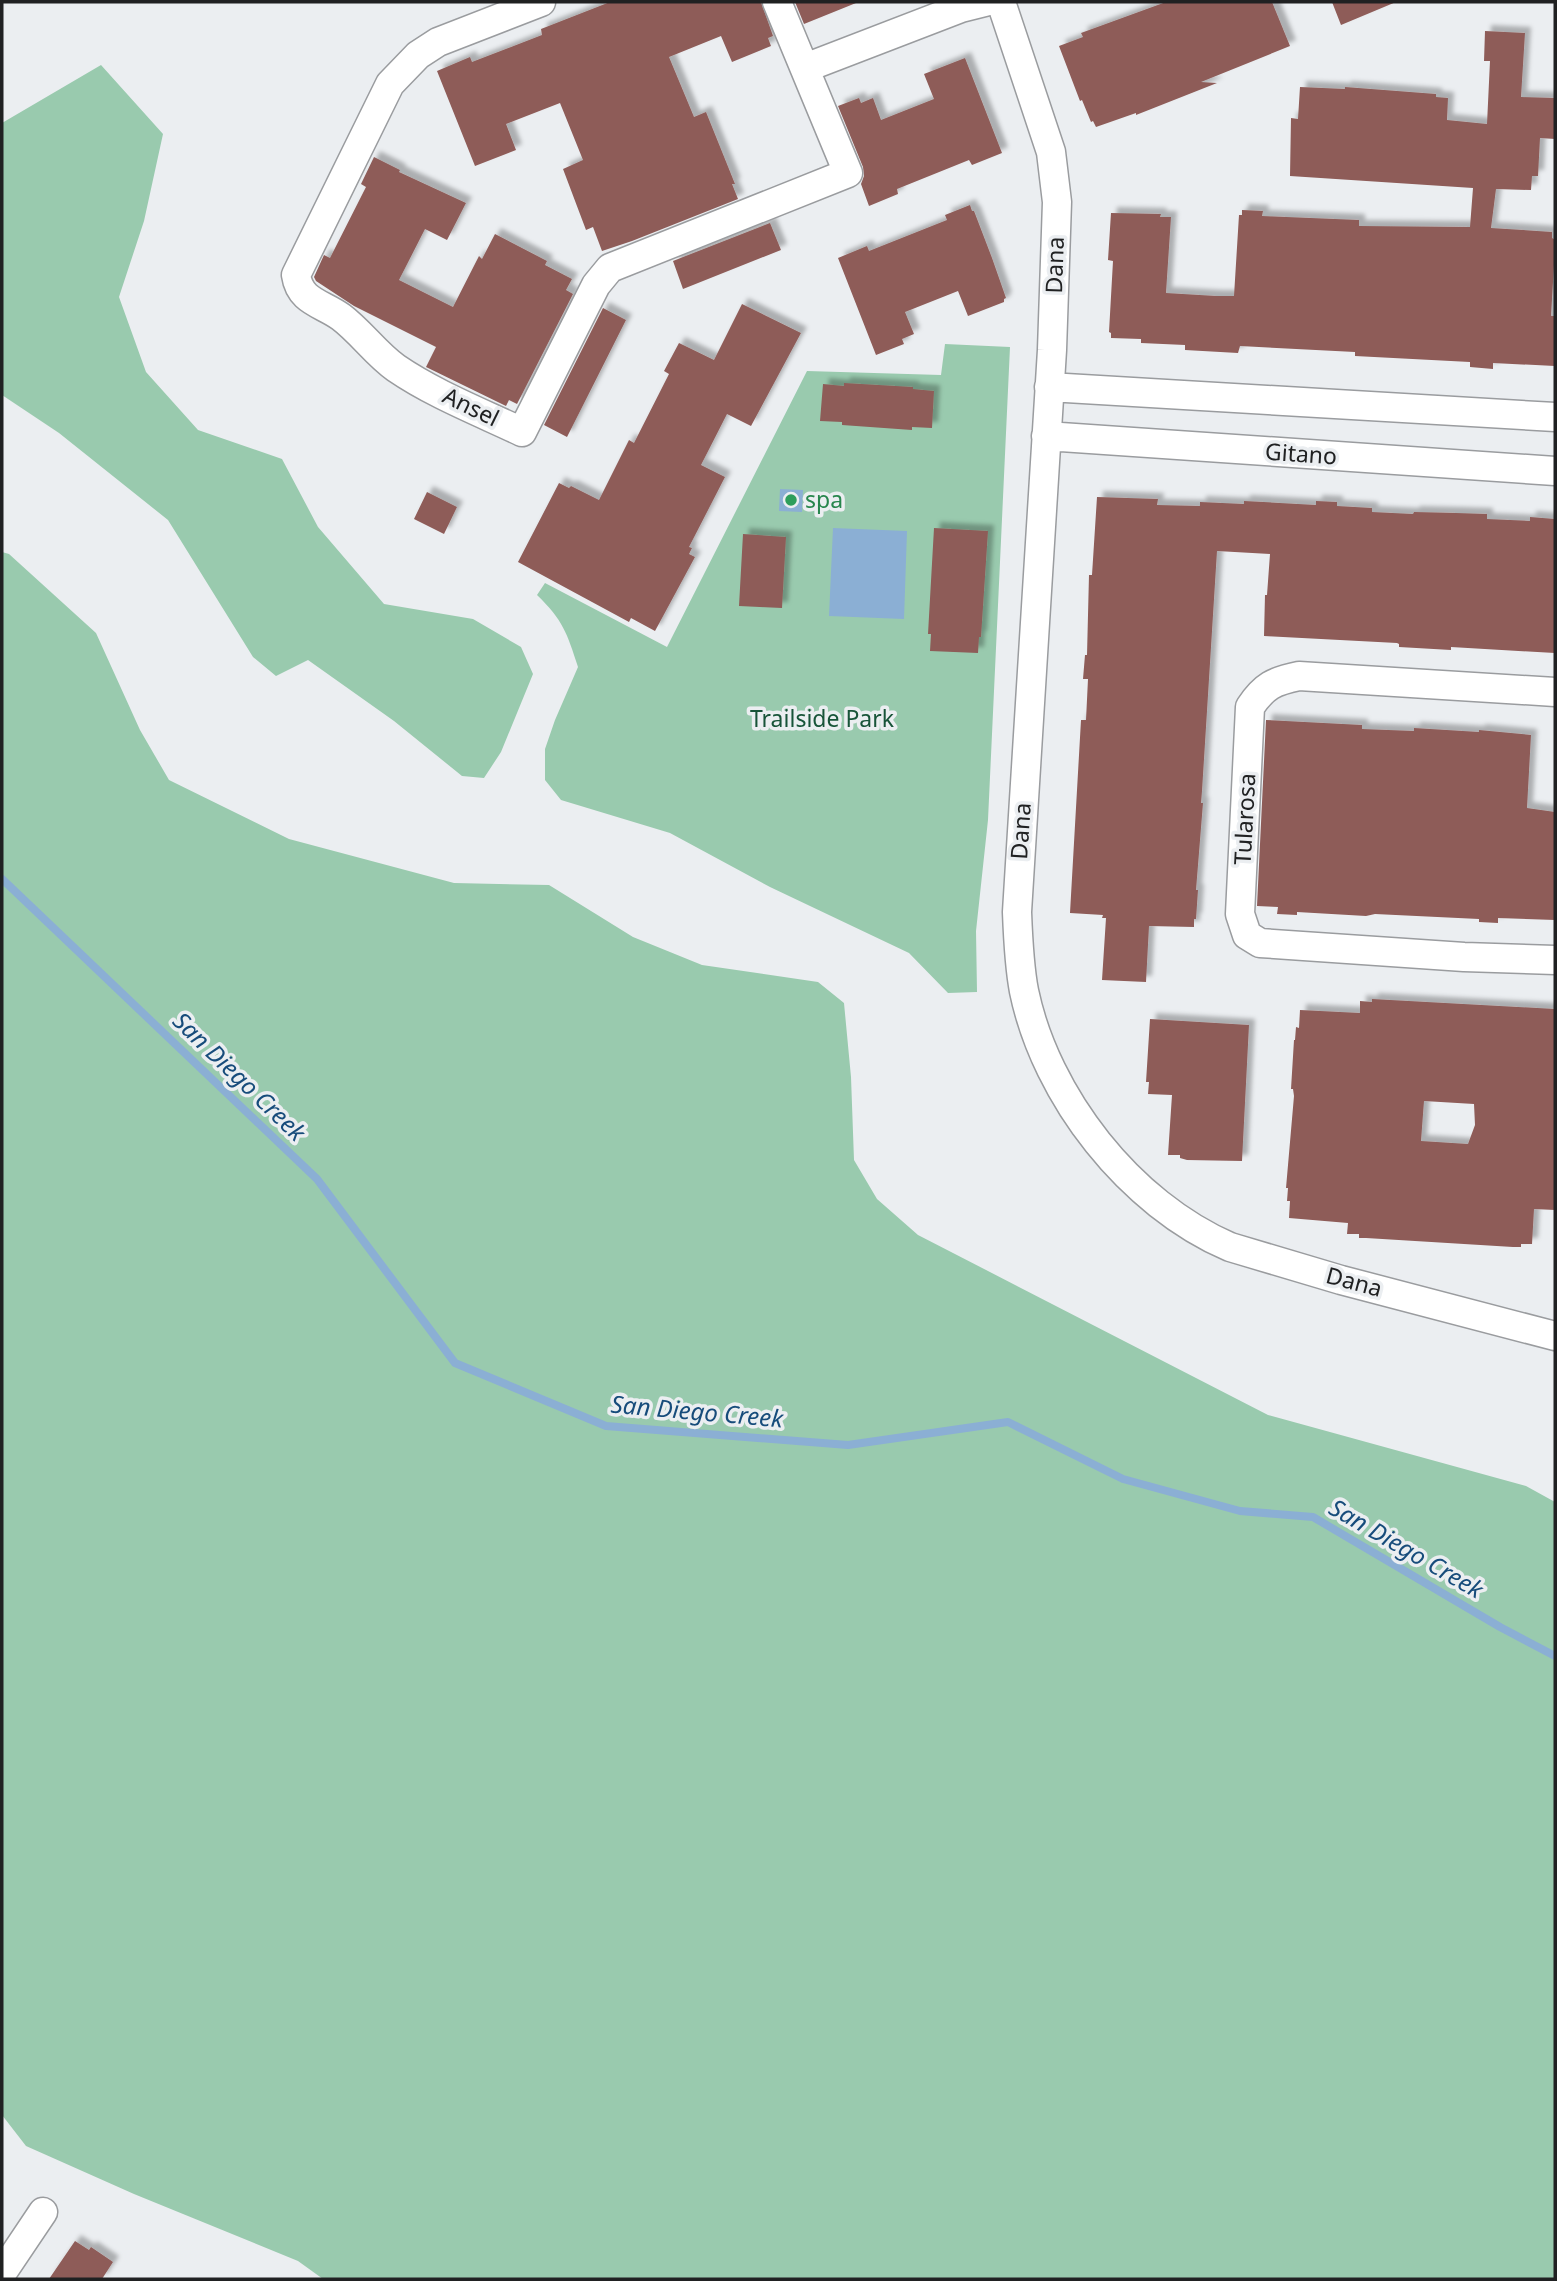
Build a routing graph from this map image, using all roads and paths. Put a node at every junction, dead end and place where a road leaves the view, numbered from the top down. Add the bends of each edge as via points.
1 (541, 2) edge
2 (777, 2) edge
3 (985, 2) edge
4 (1001, 2) edge
5 (805, 68) junction
6 (1049, 387) junction
7 (1555, 417) edge
8 (1046, 436) junction
9 (1555, 471) edge
10 (1555, 692) edge
11 (1555, 960) edge
12 (1555, 1336) edge
13 (43, 2212) dead end
14 (2, 2273) edge

1 - 5 street, Ansel via 438,42 390,84 296,275 305,296 348,322 393,366 522,432 596,285 610,268 848,173
2 - 5 street, Ansel
3 - 5 street
4 - 6 street, Dana via 1051,152 1055,179
6 - 7 street
6 - 8 street, Dana
8 - 9 street, Gitano
8 - 12 street, Dana via 1017,912 1024,989 1051,1070 1091,1135 1126,1176 1212,1240 1341,1280
10 - 11 street, Tularosa via 1299,676 1279,680 1261,691 1250,707 1240,914 1247,935 1260,943
13 - 14 street

